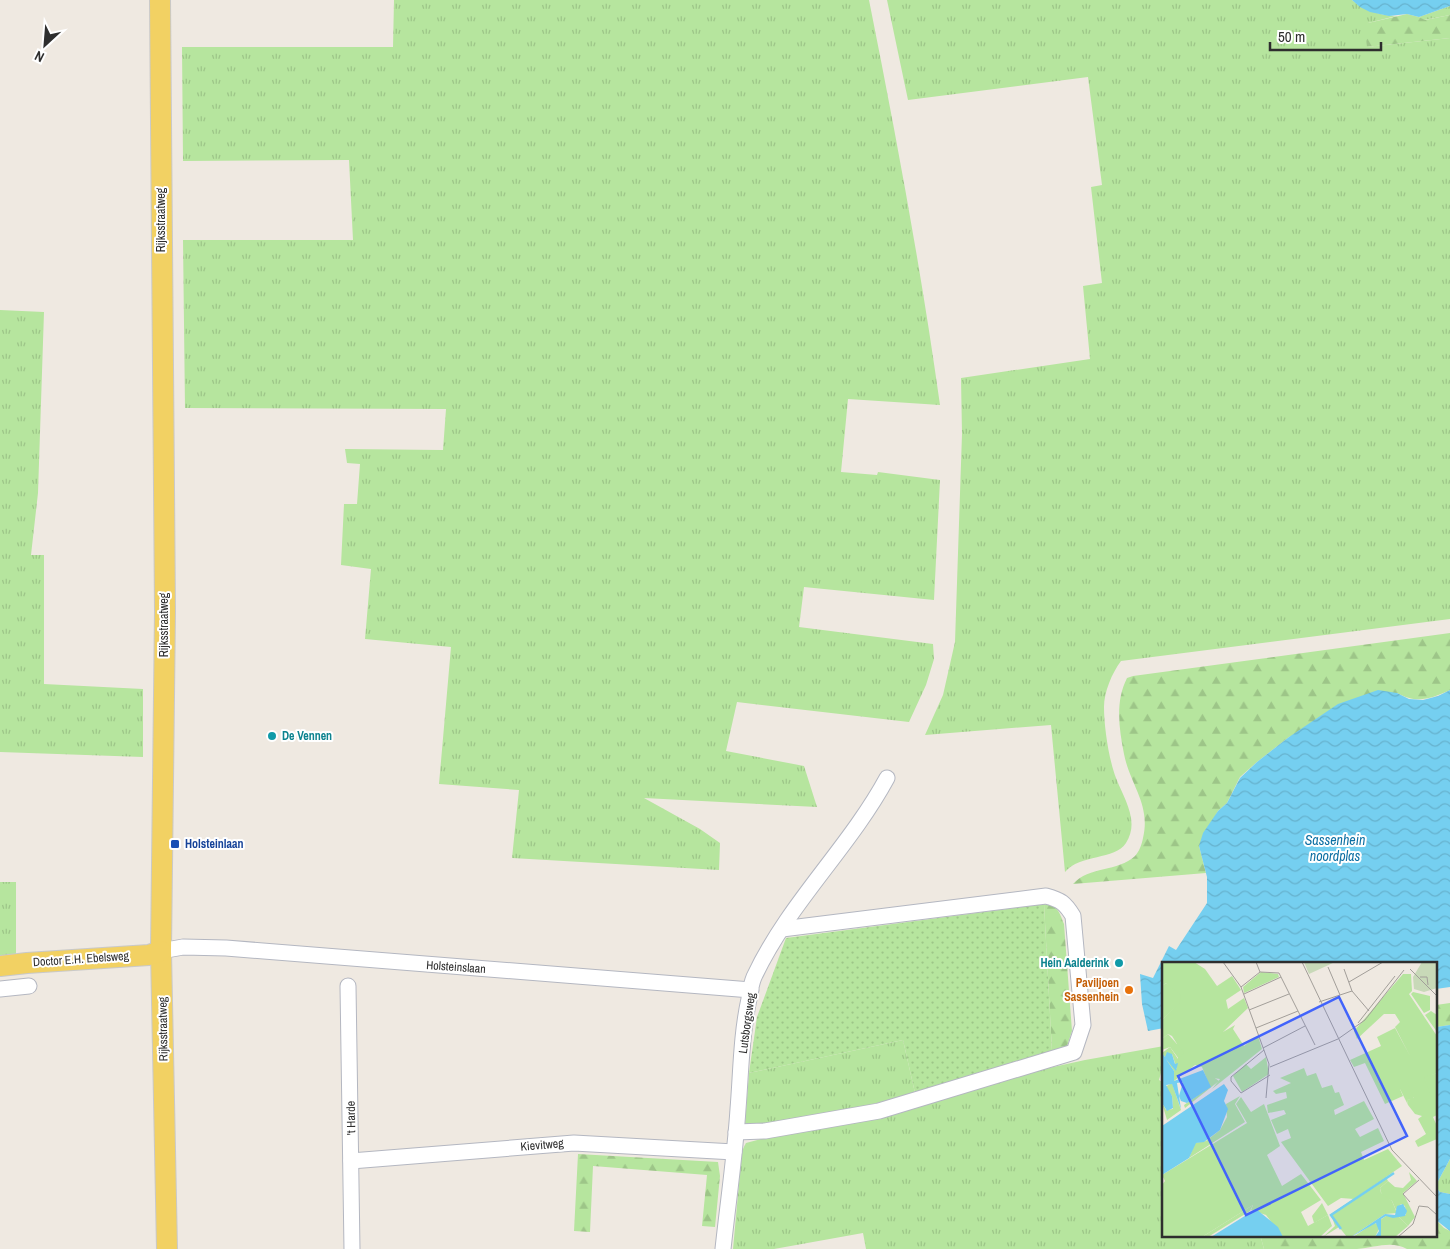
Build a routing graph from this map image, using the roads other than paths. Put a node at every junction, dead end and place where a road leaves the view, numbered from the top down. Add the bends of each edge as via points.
1 (160, 0) edge
2 (887, 778) dead end
3 (782, 929) junction
4 (161, 951) junction
5 (0, 966) edge
6 (29, 986) dead end
7 (348, 986) dead end
8 (0, 989) edge
9 (751, 990) junction
10 (736, 1132) junction
11 (734, 1152) junction
12 (351, 1161) junction
13 (167, 1249) edge
14 (352, 1249) edge
15 (723, 1249) edge

1 - 4 main road, Rijksstraatweg via 165,610
2 - 3 street, Lutsborgsweg via 874,802
3 - 9 street, Lutsborgsweg via 754,978
3 - 10 street via 1046,896 1056,899 1066,905 1073,916 1083,1025 1074,1052 879,1111 765,1131
4 - 5 main road, Doctor E.H. Ebelsweg via 149,955
4 - 9 street, Holsteinslaan via 183,946 226,948
4 - 13 main road, Rijksstraatweg
6 - 8 street
7 - 12 street, 't Harde
9 - 10 street, Lutsborgsweg via 746,1011
10 - 11 street, Lutsborgsweg
11 - 12 street, Kievitweg via 574,1142
11 - 15 street, Lutsborgsweg
12 - 14 street, 't Harde

